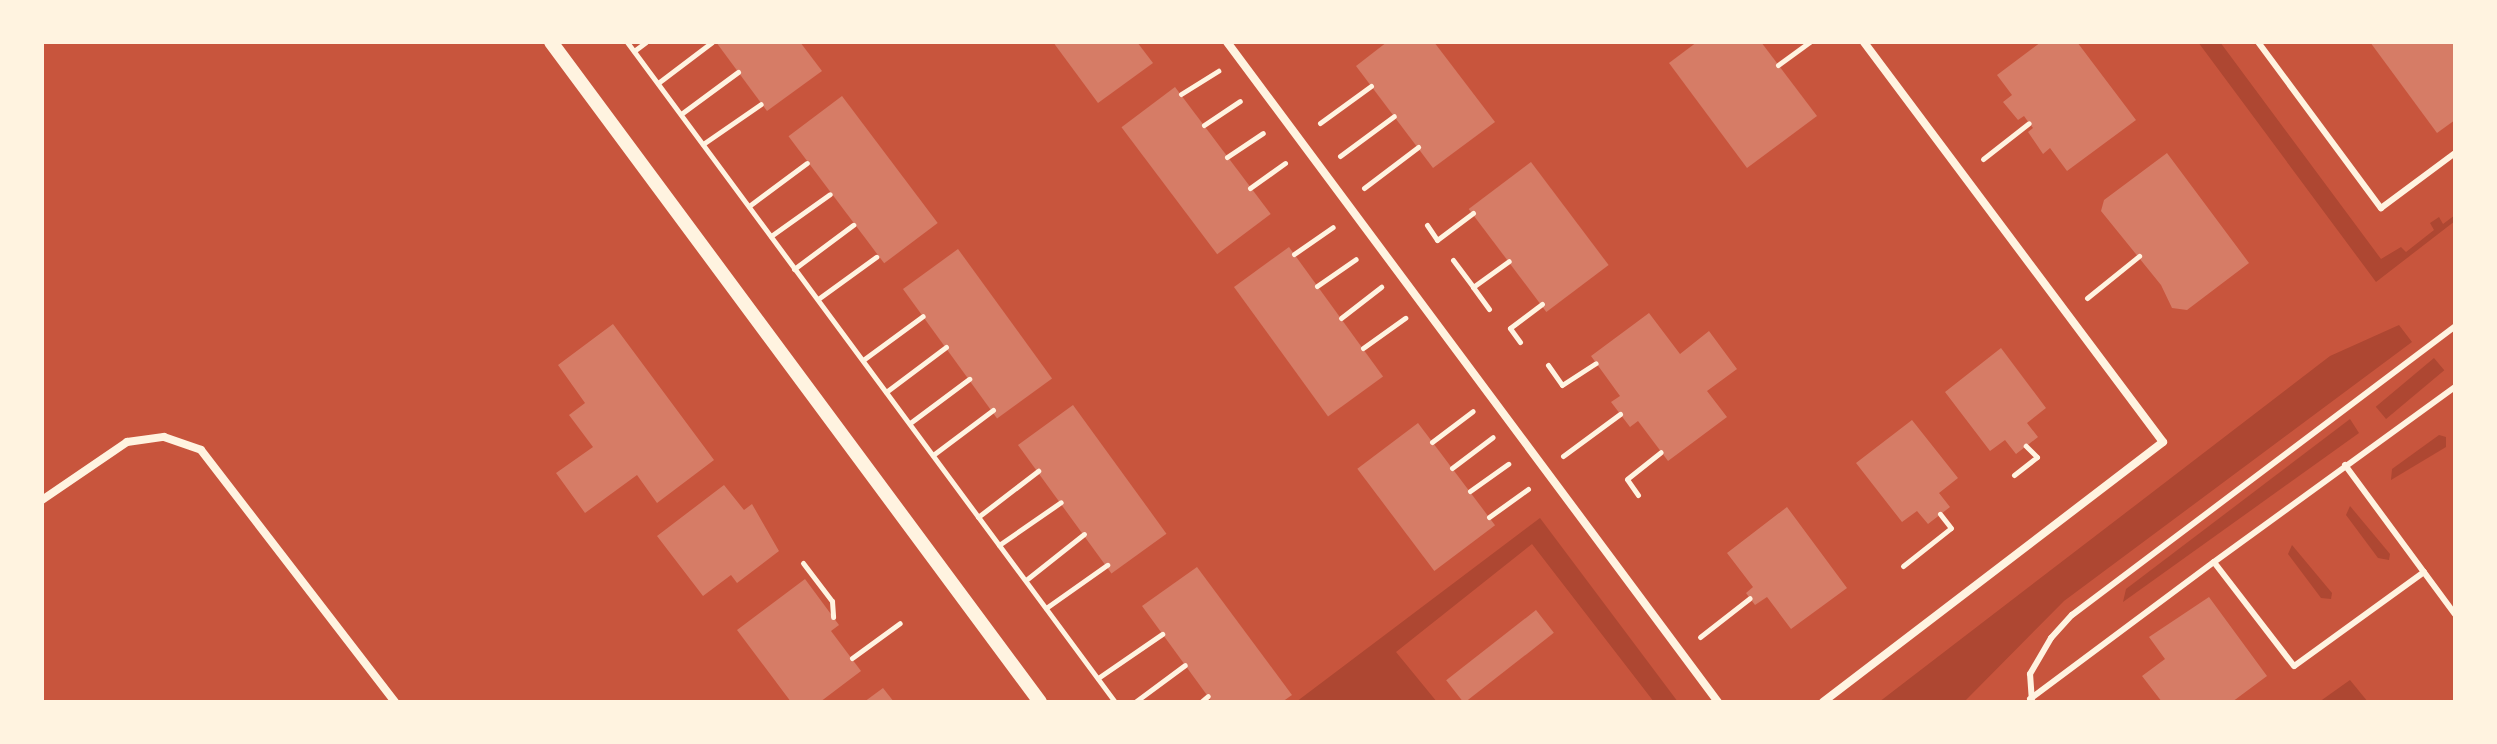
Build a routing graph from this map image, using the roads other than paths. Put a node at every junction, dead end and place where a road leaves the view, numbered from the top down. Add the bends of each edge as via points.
1 (551, 42) edge
2 (1227, 42) edge
3 (1864, 42) edge
4 (2258, 42) edge
5 (2455, 153) edge
6 (2455, 326) edge
7 (2455, 387) edge
8 (2345, 465) junction
9 (42, 500) edge
10 (2214, 562) junction
11 (2424, 572) junction
12 (2455, 614) edge
13 (2031, 701) edge
14 (395, 702) edge
15 (1040, 702) edge
16 (1718, 702) edge
17 (1823, 702) edge

1 - 15 street
2 - 16 street
3 - 17 street via 2163,442
4 - 5 lane via 2381,208
6 - 13 lane via 2072,615 2039,655 2030,674
7 - 8 lane
8 - 10 lane
8 - 11 lane
9 - 14 street via 127,442 164,437 201,450 220,467
10 - 11 lane via 2294,666
10 - 13 lane
11 - 12 lane

